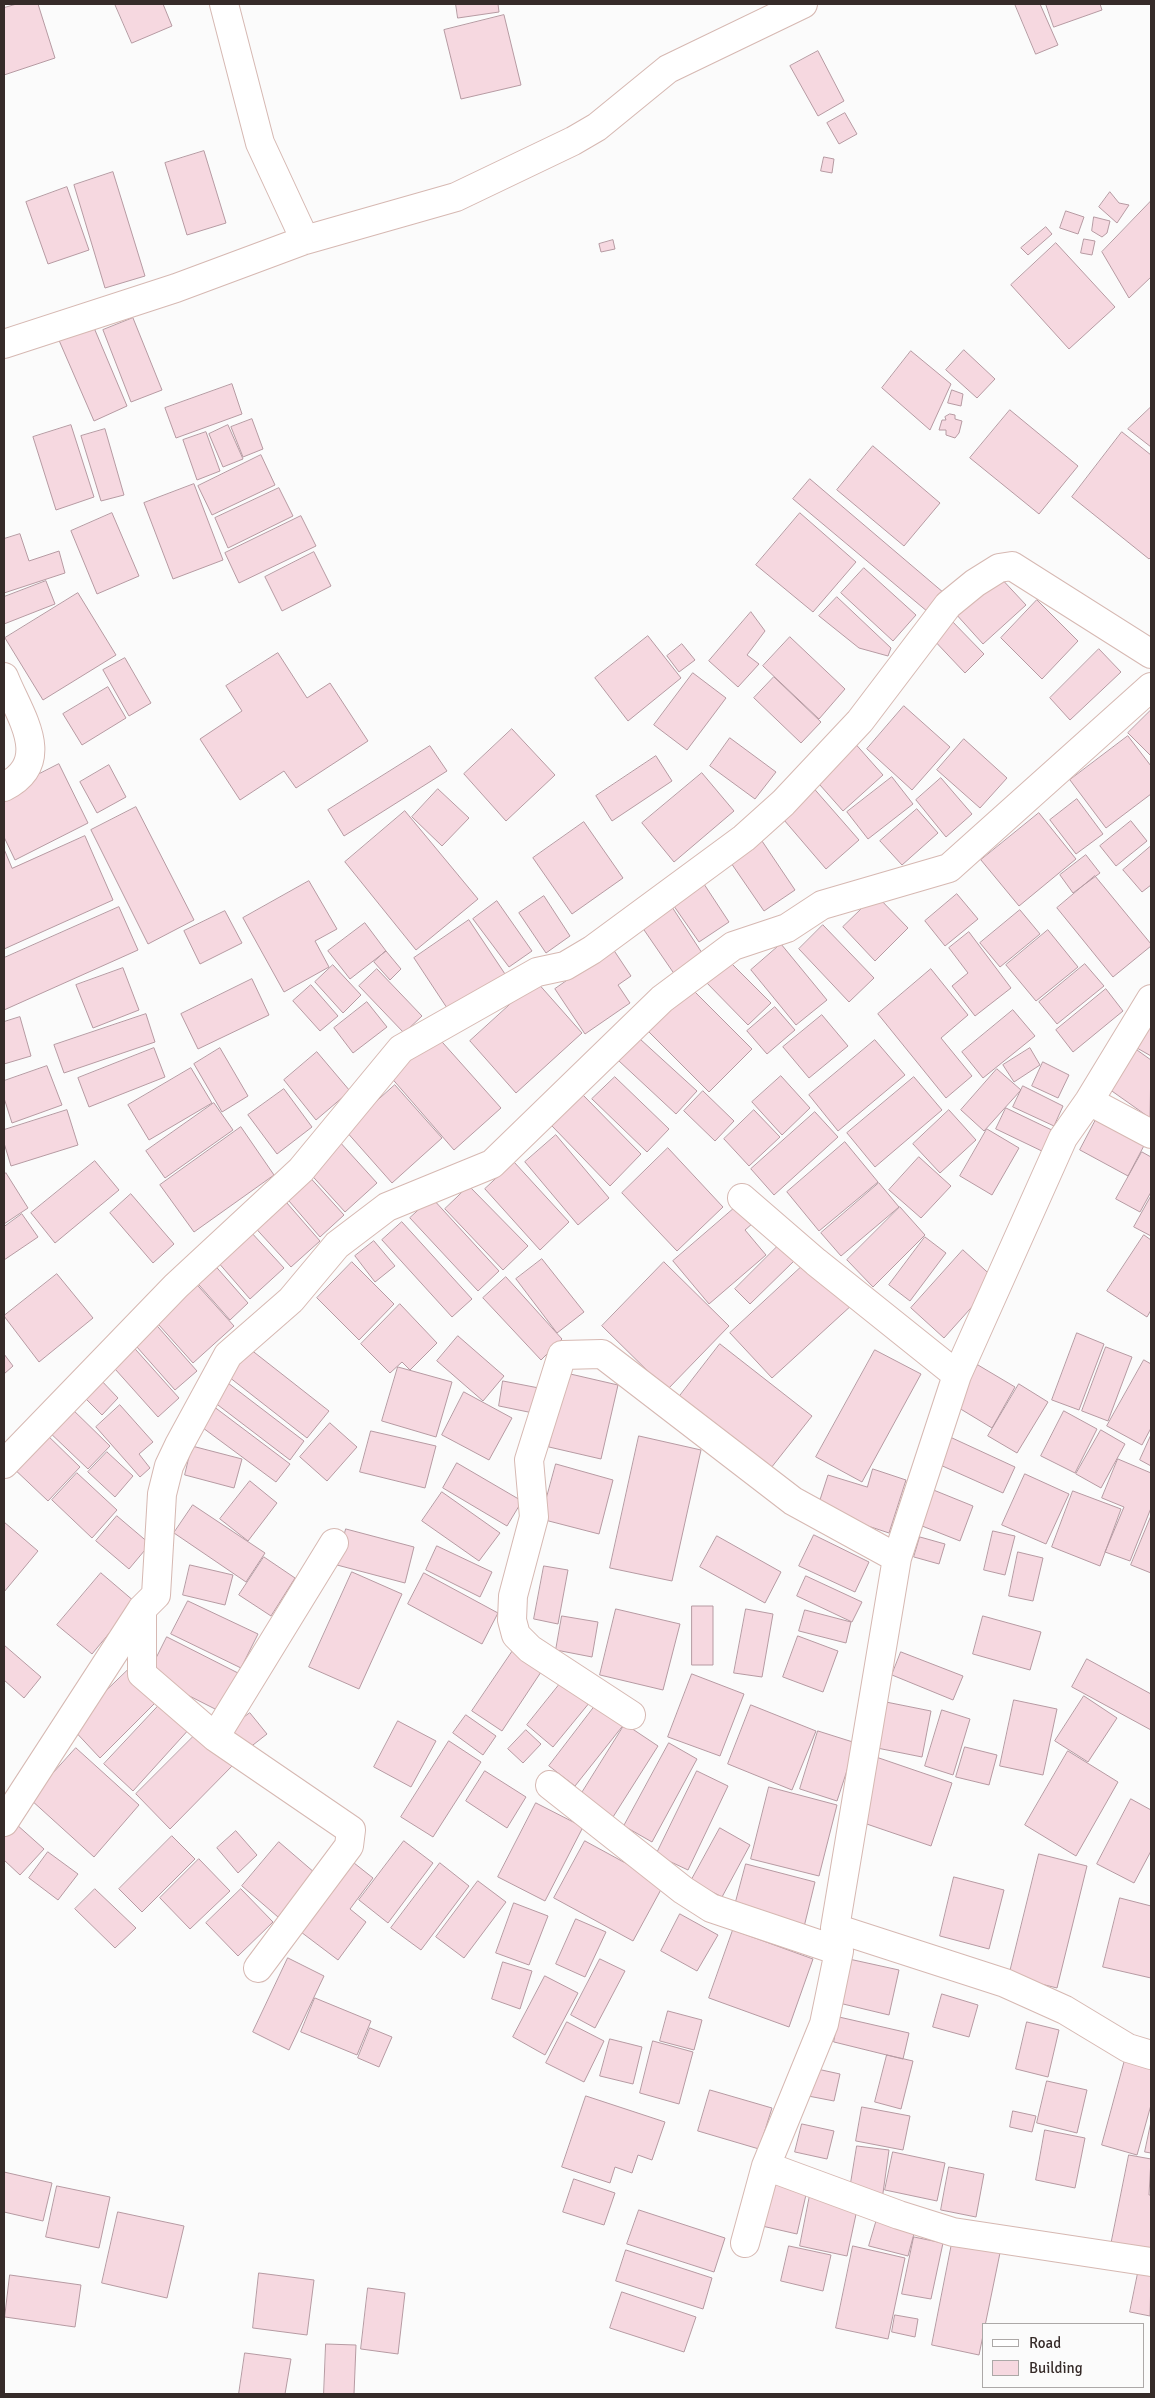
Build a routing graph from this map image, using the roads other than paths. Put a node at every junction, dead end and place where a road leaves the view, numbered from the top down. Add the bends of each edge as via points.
1 (224, 4) edge
2 (803, 4) edge
3 (305, 240) junction
4 (4, 344) edge
5 (1151, 654) edge
6 (4, 677) edge
7 (1151, 687) edge
8 (4, 787) edge
9 (1151, 999) edge
10 (1089, 1101) junction
11 (1151, 1134) edge
12 (742, 1198) dead end
13 (957, 1375) junction
14 (4, 1464) edge
15 (334, 1543) dead end
16 (897, 1558) junction
17 (142, 1609) junction
18 (631, 1715) dead end
19 (215, 1737) junction
20 (550, 1785) dead end
21 (4, 1822) edge
22 (837, 1939) junction
23 (258, 1968) dead end
24 (1151, 2056) edge
25 (766, 2166) junction
26 (745, 2243) dead end
27 (1151, 2262) edge

1 - 3 street via 260,143
2 - 3 street via 668,69 597,127 456,197
3 - 4 street via 176,288
5 - 14 street via 1012,566 999,568 975,583 948,605 860,721 783,804 744,838 592,950 565,966 537,972 401,1050 301,1170 176,1286
6 - 8 street via 32,748 29,764 15,781
7 - 17 street via 950,868 822,905 787,928 733,946 662,999 492,1164 387,1207 337,1245 291,1300 228,1356 179,1445 169,1466 162,1494 156,1595
9 - 10 street
10 - 11 street
10 - 13 street via 1063,1138
12 - 13 street
13 - 16 street
15 - 19 street
16 - 18 street via 793,1501 602,1354 562,1355 529,1460 534,1517 513,1596 512,1620 516,1635 530,1649
16 - 22 street
17 - 19 street via 142,1674
17 - 21 street
19 - 23 street via 351,1830 349,1846
20 - 22 street via 683,1890 711,1908
22 - 24 street via 1005,1983 1066,2010 1128,2048
22 - 25 street via 824,2024
25 - 26 street
25 - 27 street via 953,2232

